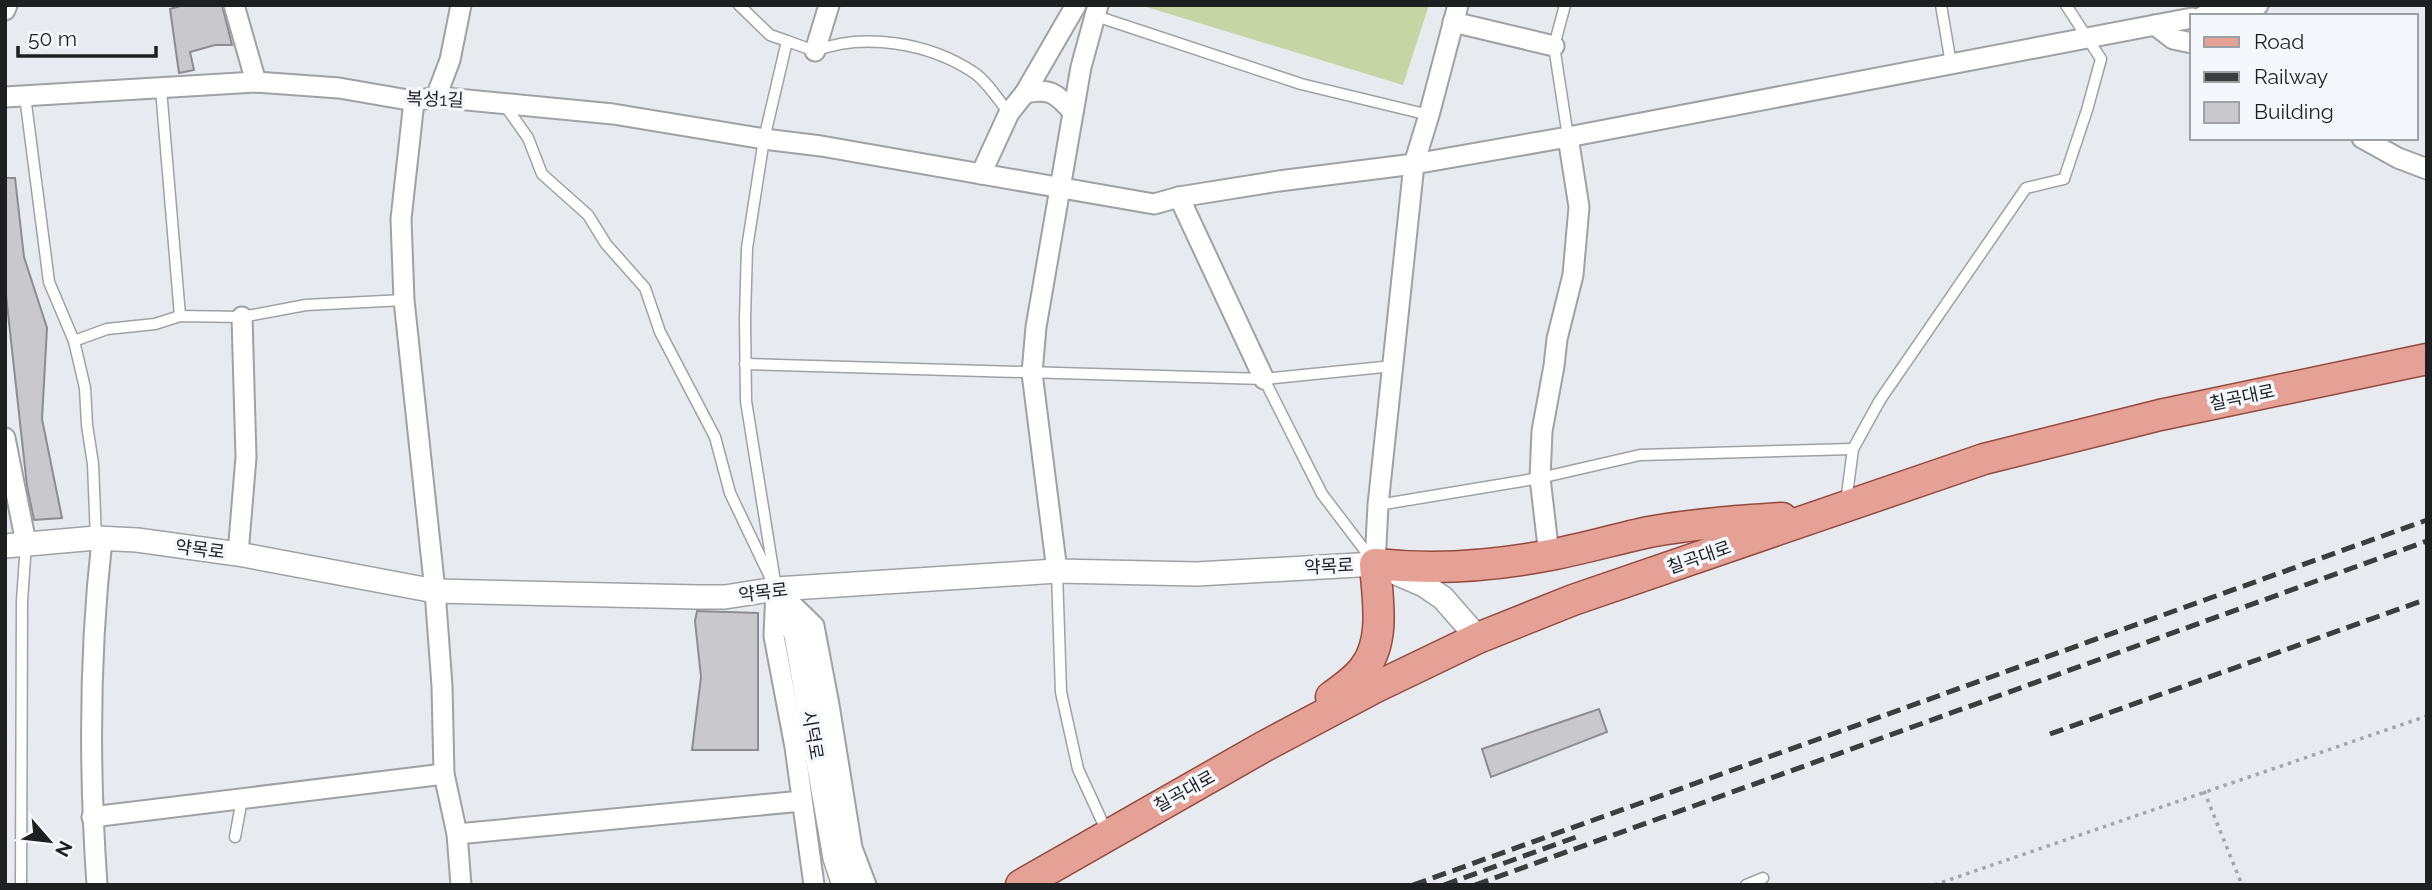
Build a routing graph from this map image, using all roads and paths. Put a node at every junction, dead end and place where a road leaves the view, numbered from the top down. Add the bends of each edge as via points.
1 (234, 5) edge
2 (739, 5) edge
3 (829, 5) edge
4 (1076, 5) edge
5 (1565, 5) edge
6 (1941, 5) edge
7 (2066, 5) edge
8 (2258, 5) edge
9 (457, 9) edge
10 (1097, 10) edge
11 (1456, 14) edge
12 (2213, 14) edge
13 (2190, 18) edge
14 (2155, 25) junction
15 (2088, 38) junction
16 (787, 41) junction
17 (2190, 43) edge
18 (1554, 46) junction
19 (815, 51) junction
20 (1951, 64) junction
21 (256, 82) junction
22 (161, 89) junction
23 (1025, 93) junction
24 (25, 96) junction
25 (5, 97) edge
26 (436, 97) junction
27 (414, 101) junction
28 (503, 103) junction
29 (1073, 112) junction
30 (1009, 113) junction
31 (1429, 115) junction
32 (1568, 137) junction
33 (764, 139) junction
34 (2365, 140) edge
35 (1414, 164) junction
36 (2427, 169) edge
37 (981, 174) junction
38 (1060, 187) junction
39 (1180, 197) junction
40 (404, 299) junction
41 (180, 316) junction
42 (242, 317) junction
43 (74, 341) junction
44 (2427, 359) edge
45 (745, 364) junction
46 (1393, 366) junction
47 (1032, 373) junction
48 (1264, 379) junction
49 (5, 438) edge
50 (1853, 449) junction
51 (1540, 478) junction
52 (1378, 505) junction
53 (1846, 506) junction
54 (1816, 516) junction
55 (99, 539) junction
56 (16, 545) edge
57 (238, 554) junction
58 (1549, 555) junction
59 (1375, 564) junction
60 (1057, 571) junction
61 (776, 589) junction
62 (435, 592) junction
63 (1478, 638) junction
64 (2427, 716) edge
65 (1263, 747) junction
66 (444, 774) junction
67 (2204, 791) junction
68 (242, 798) junction
69 (802, 802) junction
70 (92, 817) junction
71 (457, 834) junction
72 (1108, 834) junction
73 (235, 837) dead end
74 (1763, 878) dead end
75 (20, 885) edge
76 (97, 885) edge
77 (461, 885) edge
78 (814, 885) edge
79 (844, 885) edge
80 (866, 885) edge
81 (1021, 885) edge
82 (1746, 885) edge
83 (1934, 885) edge
84 (2242, 885) edge

1 - 21 street
2 - 16 lane via 770,35
3 - 19 street
4 - 23 street
5 - 18 lane
6 - 20 lane
7 - 15 lane
8 - 12 street
9 - 26 street via 450,60
10 - 29 street
10 - 31 lane via 1290,80
11 - 18 street
11 - 31 street
13 - 14 street, 복성1길
14 - 15 street, 복성1길
14 - 17 street via 2173,39
15 - 20 street, 복성1길
15 - 50 lane via 2101,59 2064,179 2026,188 1880,400
16 - 19 lane
16 - 33 lane
18 - 32 lane
19 - 30 lane via 833,44 876,43 935,52 975,73
20 - 32 street, 복성1길
21 - 22 street, 복성1길
21 - 27 street, 복성1길 via 339,88
22 - 24 street, 복성1길
22 - 41 lane
23 - 29 street via 1042,90 1058,95
23 - 30 street
24 - 25 street, 복성1길
24 - 43 lane via 48,282
26 - 27 street, 복성1길
26 - 28 street, 복성1길
27 - 40 street via 401,219
28 - 33 street, 복성1길 via 586,110
28 - 61 lane via 528,138 542,173 588,215 606,244 645,288 660,332 715,437 730,493
29 - 38 street
30 - 37 street
31 - 35 street
32 - 35 street, 복성1길
32 - 51 street via 1579,207 1573,275 1542,431
33 - 37 street, 복성1길
33 - 45 lane via 747,248
34 - 36 street
35 - 39 street, 복성1길
35 - 46 street
37 - 38 street, 복성1길
38 - 39 street, 복성1길 via 1154,204
38 - 47 street
39 - 48 street
40 - 42 lane via 306,305
40 - 62 street
41 - 42 lane
41 - 43 lane via 107,329
42 - 57 street via 246,457
43 - 55 lane via 85,388
44 - 53 main road, 칠곡대로 via 1984,459
45 - 47 lane
45 - 61 lane
46 - 48 lane
46 - 52 street
47 - 48 lane
47 - 60 street
48 - 59 lane via 1322,494
49 - 56 street
50 - 51 lane via 1640,455
50 - 53 lane
51 - 52 lane
51 - 58 street
52 - 59 street
53 - 54 main road, 칠곡대로
54 - 58 main road via 1650,532
54 - 63 main road, 칠곡대로
55 - 56 street, 약목로
55 - 57 street, 약목로
55 - 70 street via 91,688
56 - 75 lane via 22,601
57 - 62 street, 약목로
58 - 59 main road via 1413,568
59 - 60 street, 약목로 via 1197,574
59 - 63 street, 약목로 via 1443,598
59 - 65 main road via 1378,618 1375,647 1365,668
60 - 61 street, 약목로
60 - 72 lane via 1061,692 1078,769
61 - 62 street, 약목로 via 725,597
61 - 69 street via 774,636
61 - 79 street, 시덕로 via 796,635 835,858
61 - 80 street via 814,626 852,848
62 - 66 street
63 - 65 main road, 칠곡대로
64 - 67 path
65 - 72 main road, 칠곡대로
66 - 68 street
66 - 71 street
67 - 83 path
67 - 84 path
68 - 70 street
68 - 73 lane
69 - 71 street
69 - 78 street
70 - 76 street
71 - 77 street
72 - 81 main road, 칠곡대로
74 - 82 lane

